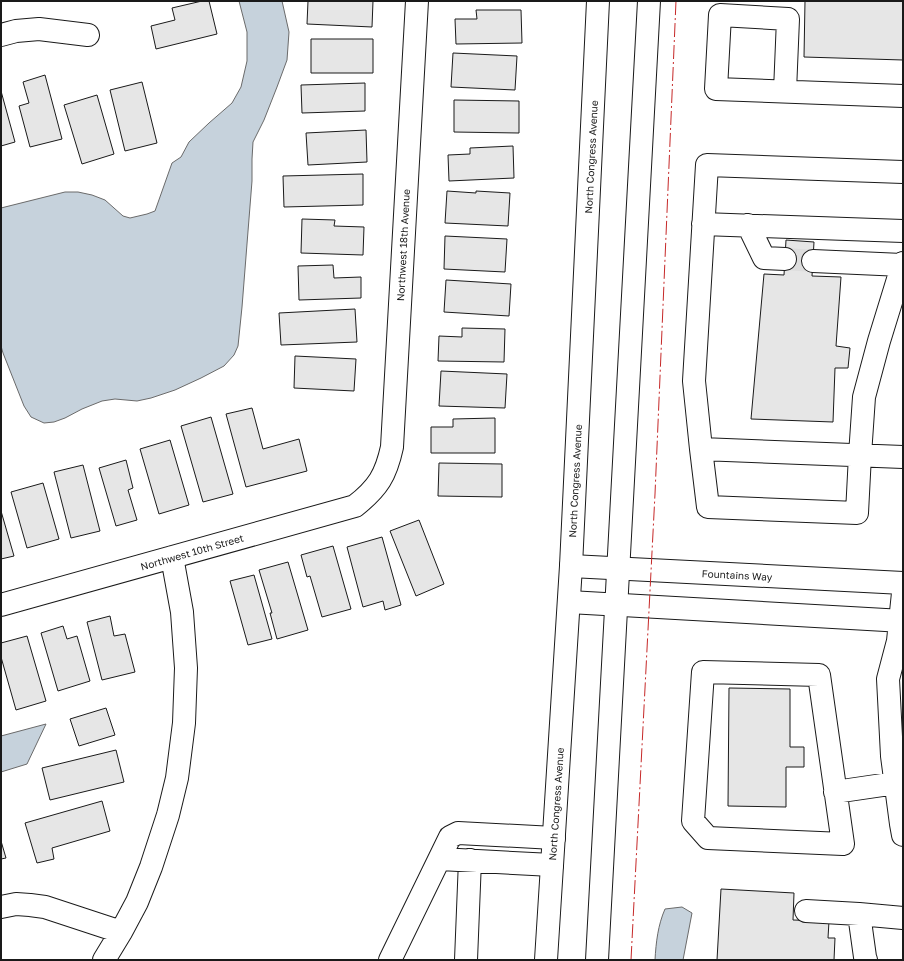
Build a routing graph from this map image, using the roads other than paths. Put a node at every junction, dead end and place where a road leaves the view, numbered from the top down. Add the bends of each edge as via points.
1 (417, 1) edge
2 (598, 1) edge
3 (648, 1) edge
4 (1, 35) edge
5 (88, 35) dead end
6 (785, 91) junction
7 (903, 96) edge
8 (903, 172) edge
9 (704, 224) junction
10 (748, 225) junction
11 (903, 231) edge
12 (785, 259) tunnel mouth
13 (813, 261) tunnel mouth
14 (902, 264) edge
15 (701, 449) junction
16 (860, 455) junction
17 (903, 457) edge
18 (376, 487) joint
19 (172, 557) junction
20 (571, 566) junction
21 (618, 568) junction
22 (903, 584) edge
23 (903, 593) edge
24 (569, 602) junction
25 (616, 604) junction
26 (1, 605) edge
27 (901, 634) edge
28 (899, 783) edge
29 (835, 792) junction
30 (903, 834) edge
31 (554, 838) junction
32 (440, 859) junction
33 (470, 860) junction
34 (552, 865) junction
35 (1, 907) edge
36 (806, 910) dead end
37 (859, 914) junction
38 (903, 918) edge
39 (121, 932) junction
40 (104, 960) edge
41 (390, 960) edge
42 (466, 960) edge
43 (546, 960) edge
44 (597, 960) edge
45 (866, 960) edge

1 - 18 street, Northwest 18th Avenue via 392,447 384,474
2 - 20 street, North Congress Avenue
3 - 21 street
4 - 5 street via 40,29
6 - 6 street via 716,89 720,15 788,19
6 - 7 street
8 - 9 street via 707,165
9 - 10 street
9 - 15 street via 694,381
10 - 11 street
10 - 12 street via 764,258
13 - 14 street
14 - 16 street via 864,396
15 - 16 street
15 - 16 street via 708,507 857,513
16 - 17 street
18 - 19 street, Northwest 10th Street via 355,506
19 - 26 street, Northwest 10th Street
19 - 39 street via 182,612 186,668 184,723 177,778 151,867
20 - 21 street, Fountains Way
20 - 24 street, North Congress Avenue
21 - 22 street, Fountains Way
21 - 25 street
23 - 27 street
24 - 25 street
24 - 31 street, North Congress Avenue
25 - 27 street
25 - 44 street
27 - 28 street via 888,679 892,756
28 - 29 street
28 - 30 street
29 - 29 street via 819,675 703,672 693,821 708,838 843,844
31 - 32 street via 458,833 450,836
31 - 34 street, North Congress Avenue
32 - 33 street
32 - 41 street
33 - 34 street
33 - 42 street
34 - 43 street, North Congress Avenue
35 - 39 street via 16,904 45,908
36 - 37 street
37 - 38 street
37 - 45 street
39 - 40 street

